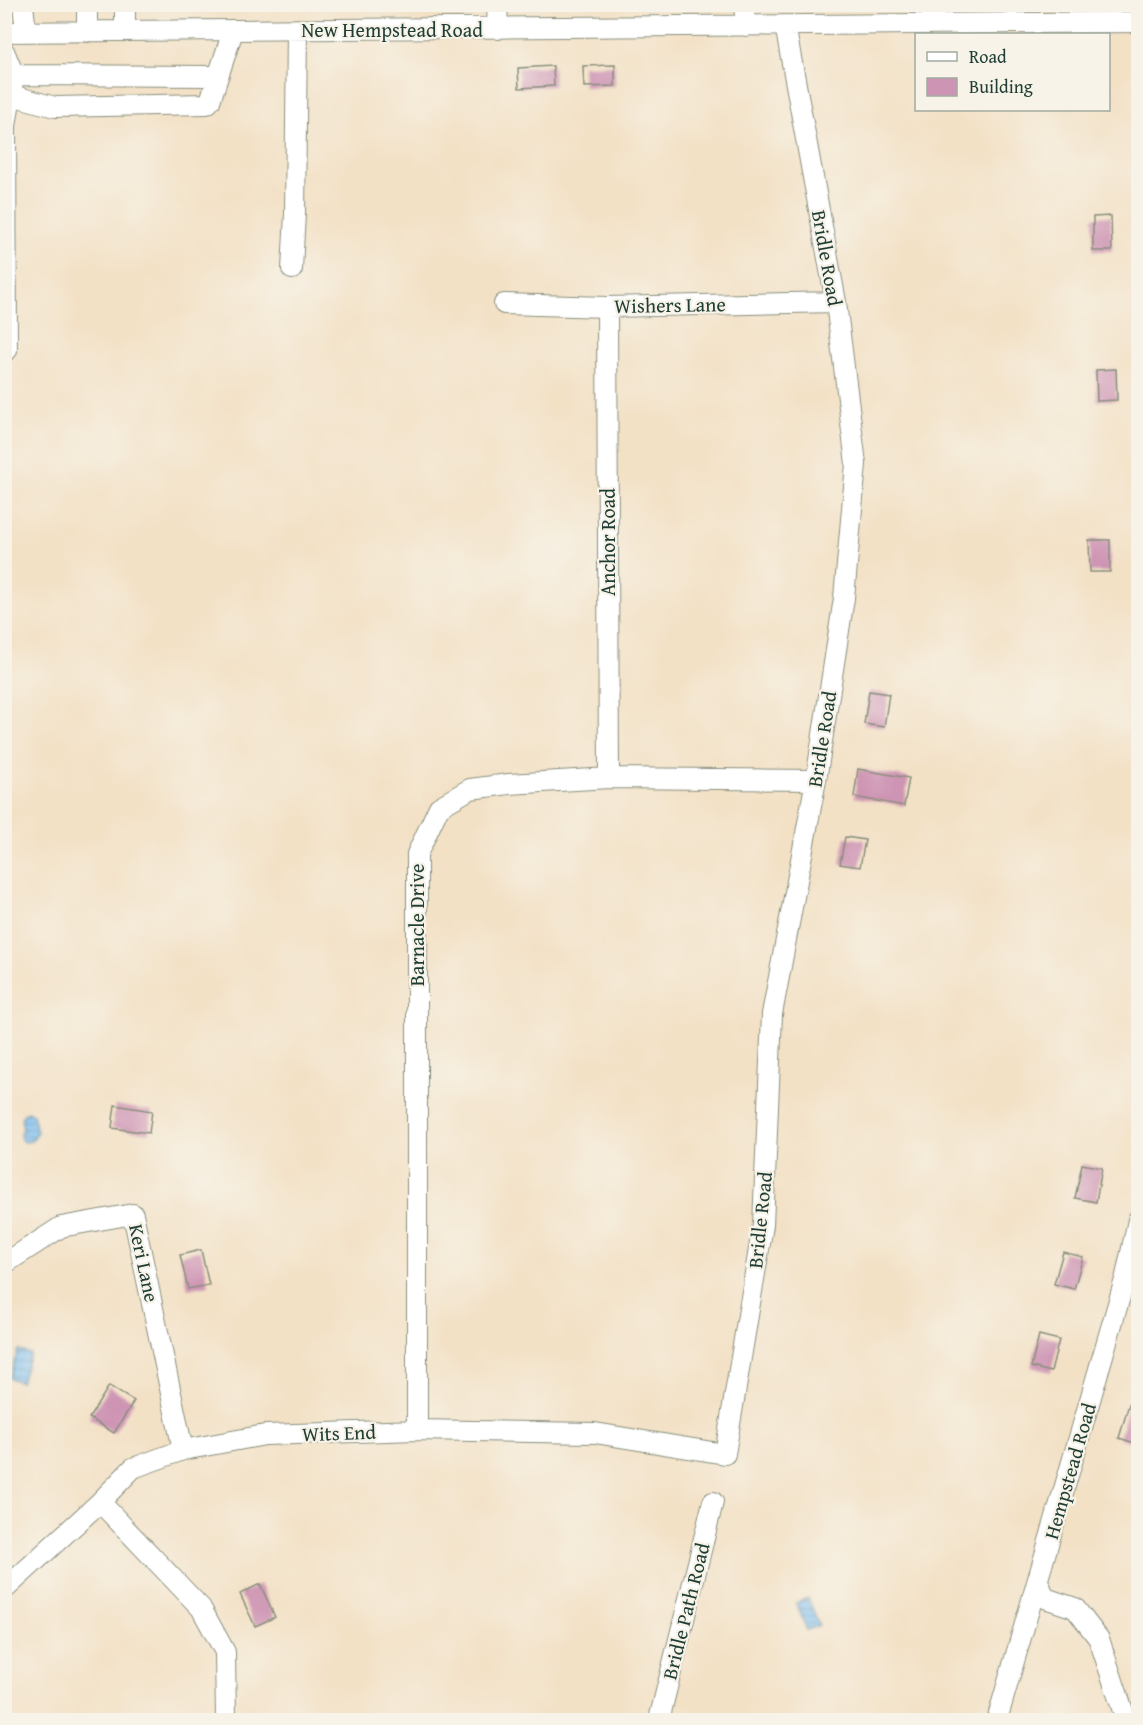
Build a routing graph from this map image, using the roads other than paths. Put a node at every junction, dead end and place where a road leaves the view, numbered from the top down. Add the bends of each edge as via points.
1 (23, 4) edge
2 (87, 4) edge
3 (125, 4) edge
4 (497, 4) edge
5 (744, 4) edge
6 (1138, 22) edge
7 (785, 25) junction
8 (746, 26) junction
9 (498, 29) junction
10 (297, 30) junction
11 (125, 31) junction
12 (233, 31) junction
13 (4, 32) edge
14 (26, 32) junction
15 (87, 32) junction
16 (4, 51) edge
17 (14, 75) junction
18 (217, 76) junction
19 (11, 95) junction
20 (292, 269) dead end
21 (836, 302) junction
22 (504, 304) dead end
23 (607, 307) junction
24 (7, 350) dead end
25 (609, 778) junction
26 (816, 780) junction
27 (1138, 1220) edge
28 (4, 1264) edge
29 (417, 1430) junction
30 (183, 1450) junction
31 (725, 1454) joint
32 (100, 1502) junction
33 (713, 1502) dead end
34 (1038, 1581) junction
35 (4, 1590) edge
36 (226, 1720) edge
37 (659, 1720) edge
38 (997, 1720) edge
39 (1126, 1720) edge

1 - 14 street
2 - 15 street
3 - 11 street
4 - 9 street
5 - 8 street
6 - 7 street, New Hempstead Road
7 - 8 street, New Hempstead Road
7 - 21 street, Bridle Road
8 - 9 street, New Hempstead Road
9 - 10 street, New Hempstead Road
10 - 12 street, New Hempstead Road
10 - 20 street
11 - 12 street, New Hempstead Road
11 - 15 street, New Hempstead Road
12 - 18 street
13 - 14 street, New Hempstead Road
14 - 15 street, New Hempstead Road
16 - 17 street
17 - 18 street
17 - 19 street
18 - 19 street via 210,101 203,105 55,107
19 - 24 street via 6,126
21 - 23 street, Wishers Lane
21 - 26 street, Bridle Road via 856,464 844,598
22 - 23 street, Wishers Lane
23 - 25 street, Anchor Road
25 - 26 street, Barnacle Drive
25 - 29 street, Barnacle Drive via 470,789 439,807 417,854
26 - 31 street, Bridle Road via 772,1014 763,1225
27 - 34 street, Hempstead Road via 1126,1276
28 - 30 street, Keri Lane via 61,1227 133,1214
29 - 30 street, Wits End via 265,1435
29 - 31 street, Wits End via 595,1433
30 - 32 street, Wits End via 133,1468
32 - 35 street, Wits End
32 - 36 street via 201,1608 225,1653
33 - 37 street, Bridle Path Road
34 - 38 street, Hempstead Road
34 - 39 street via 1045,1598 1075,1608 1099,1639

